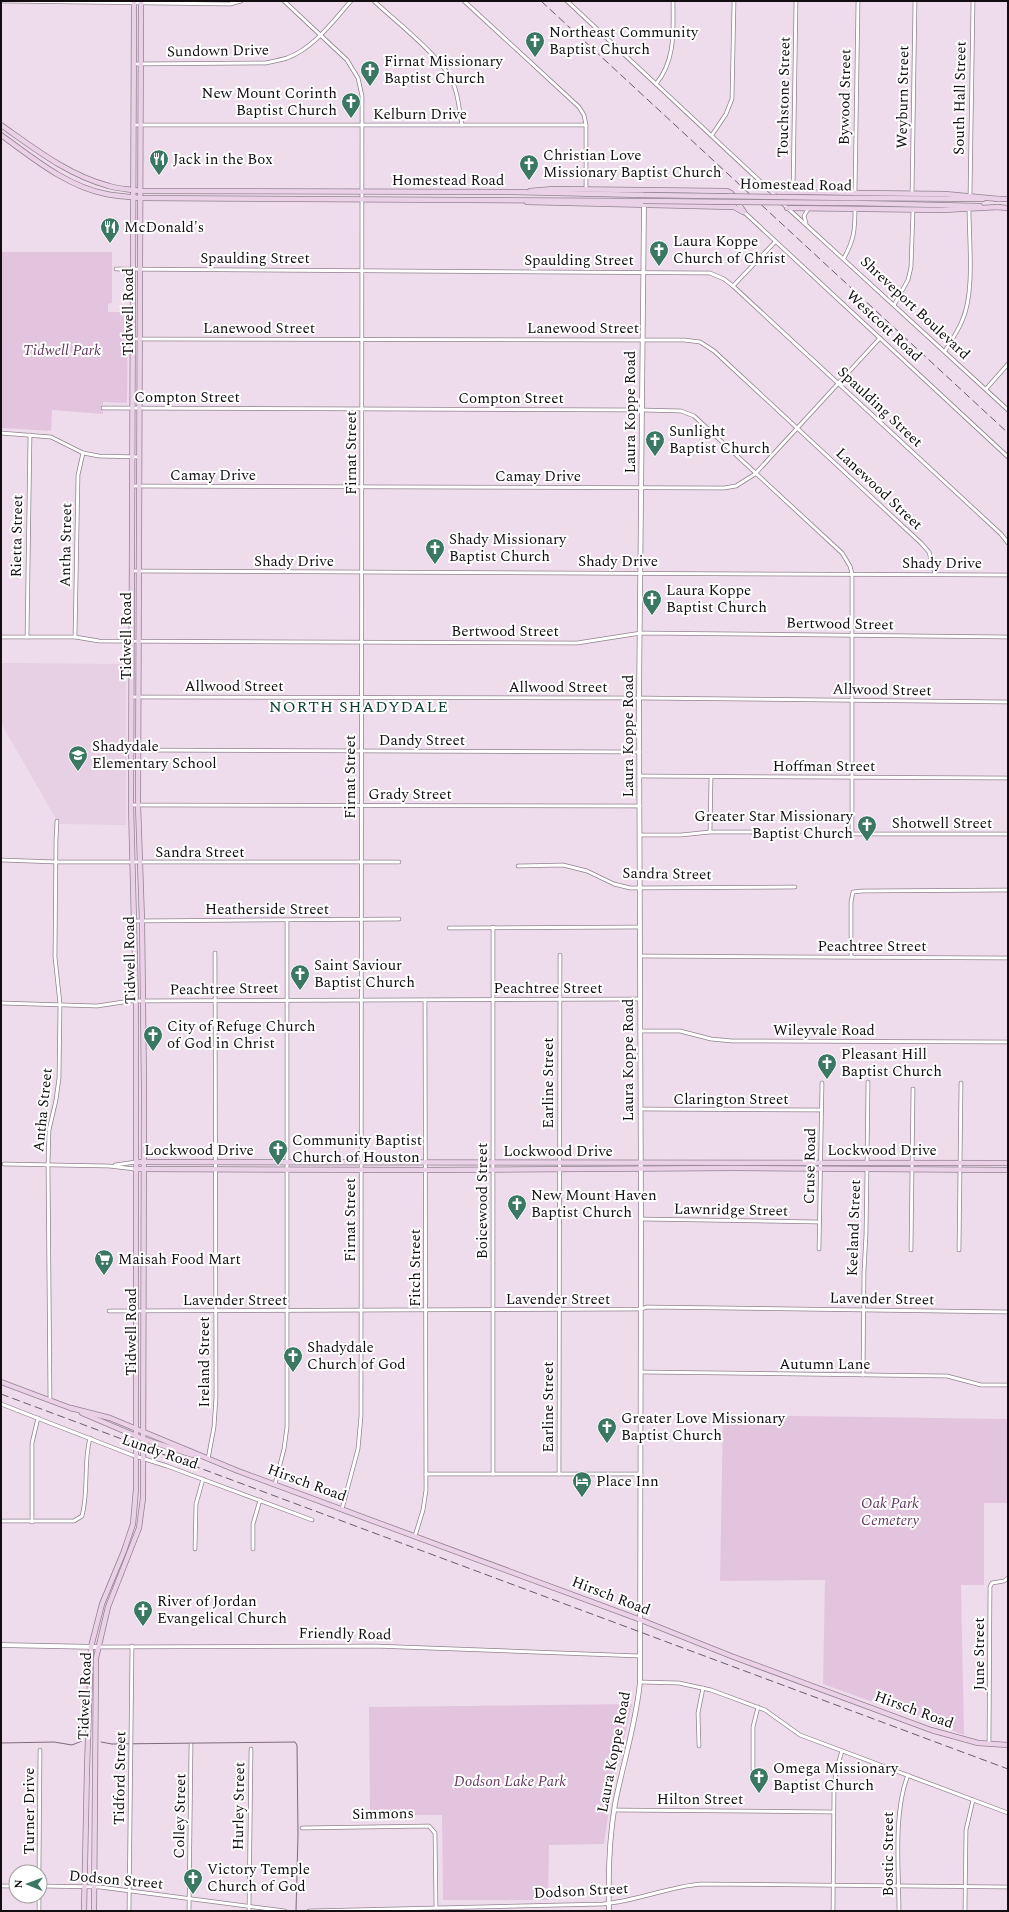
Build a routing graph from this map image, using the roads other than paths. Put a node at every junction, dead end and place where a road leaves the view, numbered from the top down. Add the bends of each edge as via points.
1 (1, 1) edge
2 (241, 1) edge
3 (284, 1) edge
4 (352, 1) edge
5 (374, 1) edge
6 (464, 1) edge
7 (673, 1) edge
8 (734, 1) edge
9 (796, 1) edge
10 (858, 1) edge
11 (915, 1) edge
12 (972, 1) edge
13 (134, 2) edge
14 (141, 2) edge
15 (568, 2) edge
16 (320, 35) junction
17 (134, 64) junction
18 (140, 64) junction
19 (656, 84) junction
20 (1, 125) edge
21 (133, 125) junction
22 (140, 125) junction
23 (363, 125) junction
24 (462, 125) junction
25 (586, 125) junction
26 (712, 135) junction
27 (1, 136) edge
28 (24, 142) junction
29 (20, 149) junction
30 (586, 189) junction
31 (133, 190) junction
32 (770, 190) junction
33 (139, 191) junction
34 (197, 191) junction
35 (256, 191) junction
36 (362, 192) junction
37 (429, 192) junction
38 (478, 192) junction
39 (512, 192) junction
40 (780, 192) junction
41 (793, 192) junction
42 (912, 194) junction
43 (970, 195) junction
44 (776, 197) junction
45 (133, 198) junction
46 (140, 198) junction
47 (854, 198) junction
48 (197, 199) junction
49 (257, 199) junction
50 (363, 199) junction
51 (429, 199) junction
52 (477, 199) junction
53 (999, 199) junction
54 (1008, 199) edge
55 (643, 200) junction
56 (736, 205) junction
57 (998, 207) junction
58 (787, 208) junction
59 (1008, 208) edge
60 (809, 209) junction
61 (855, 209) junction
62 (970, 209) junction
63 (913, 210) junction
64 (744, 212) joint
65 (806, 223) junction
66 (775, 242) junction
67 (844, 258) junction
68 (116, 269) dead end
69 (132, 269) junction
70 (139, 269) junction
71 (362, 270) junction
72 (643, 271) junction
73 (733, 286) junction
74 (894, 305) junction
75 (362, 338) junction
76 (880, 338) junction
77 (133, 339) junction
78 (140, 339) junction
79 (643, 340) junction
80 (945, 351) junction
81 (1008, 364) edge
82 (839, 383) junction
83 (986, 389) junction
84 (103, 408) dead end
85 (132, 408) junction
86 (139, 408) junction
87 (362, 409) junction
88 (643, 410) junction
89 (1008, 410) edge
90 (797, 428) junction
91 (1, 433) edge
92 (30, 435) junction
93 (82, 453) junction
94 (131, 456) junction
95 (139, 456) junction
96 (1008, 457) edge
97 (755, 474) junction
98 (132, 486) junction
99 (362, 486) junction
100 (139, 487) junction
101 (642, 488) junction
102 (1008, 543) edge
103 (131, 571) junction
104 (138, 571) junction
105 (362, 572) junction
106 (641, 572) junction
107 (852, 574) junction
108 (935, 574) junction
109 (1008, 575) edge
110 (641, 633) junction
111 (853, 635) junction
112 (1, 636) edge
113 (27, 637) junction
114 (76, 637) junction
115 (1008, 637) edge
116 (131, 641) junction
117 (138, 641) junction
118 (362, 642) junction
119 (131, 697) junction
120 (138, 697) junction
121 (362, 697) junction
122 (639, 698) junction
123 (852, 700) junction
124 (1008, 702) edge
125 (131, 750) junction
126 (138, 750) junction
127 (361, 751) junction
128 (640, 752) junction
129 (640, 776) junction
130 (711, 777) junction
131 (852, 777) junction
132 (1008, 778) edge
133 (131, 805) junction
134 (138, 805) junction
135 (362, 805) junction
136 (640, 806) junction
137 (57, 821) dead end
138 (710, 832) junction
139 (799, 832) dead end
140 (1008, 834) edge
141 (640, 835) junction
142 (1, 860) edge
143 (56, 862) junction
144 (361, 862) junction
145 (399, 862) dead end
146 (133, 863) junction
147 (140, 863) junction
148 (518, 866) dead end
149 (640, 886) junction
150 (795, 887) dead end
151 (1008, 890) edge
152 (361, 919) junction
153 (399, 919) dead end
154 (287, 920) junction
155 (135, 921) junction
156 (142, 921) junction
157 (493, 927) junction
158 (640, 927) junction
159 (449, 928) dead end
160 (215, 953) dead end
161 (560, 955) dead end
162 (641, 956) junction
163 (851, 957) junction
164 (1008, 958) edge
165 (361, 999) junction
166 (492, 999) junction
167 (559, 999) junction
168 (640, 999) junction
169 (215, 1000) junction
170 (287, 1000) junction
171 (425, 1000) junction
172 (136, 1001) junction
173 (143, 1001) junction
174 (1, 1003) edge
175 (60, 1004) junction
176 (640, 1031) junction
177 (1008, 1042) edge
178 (868, 1082) dead end
179 (822, 1083) dead end
180 (961, 1083) dead end
181 (136, 1088) junction
182 (144, 1088) junction
183 (913, 1089) dead end
184 (641, 1109) junction
185 (821, 1110) junction
186 (136, 1162) junction
187 (143, 1162) junction
188 (215, 1162) junction
189 (867, 1162) junction
190 (912, 1162) junction
191 (961, 1162) junction
192 (288, 1163) junction
193 (361, 1163) junction
194 (426, 1163) junction
195 (493, 1163) junction
196 (559, 1163) junction
197 (640, 1163) junction
198 (822, 1163) junction
199 (1008, 1163) edge
200 (4, 1164) dead end
201 (48, 1164) junction
202 (109, 1166) junction
203 (136, 1169) junction
204 (143, 1169) junction
205 (493, 1169) junction
206 (559, 1169) junction
207 (215, 1170) junction
208 (288, 1170) junction
209 (361, 1170) junction
210 (426, 1170) junction
211 (640, 1170) junction
212 (822, 1170) junction
213 (867, 1170) junction
214 (912, 1170) junction
215 (961, 1170) junction
216 (1008, 1170) edge
217 (641, 1219) junction
218 (820, 1222) junction
219 (142, 1237) junction
220 (136, 1238) junction
221 (819, 1249) dead end
222 (910, 1250) dead end
223 (959, 1250) dead end
224 (560, 1309) junction
225 (641, 1309) junction
226 (135, 1310) junction
227 (143, 1310) junction
228 (360, 1310) junction
229 (426, 1310) junction
230 (492, 1310) junction
231 (863, 1310) junction
232 (109, 1311) dead end
233 (215, 1311) junction
234 (288, 1311) junction
235 (1008, 1312) edge
236 (136, 1360) junction
237 (143, 1360) junction
238 (641, 1372) junction
239 (863, 1375) junction
240 (1, 1382) edge
241 (1008, 1385) edge
242 (50, 1400) junction
243 (1, 1404) edge
244 (71, 1408) junction
245 (38, 1418) junction
246 (136, 1428) junction
247 (143, 1431) junction
248 (136, 1436) junction
249 (90, 1438) junction
250 (143, 1439) junction
251 (137, 1457) junction
252 (144, 1459) junction
253 (208, 1459) junction
254 (426, 1474) junction
255 (493, 1474) junction
256 (559, 1474) junction
257 (641, 1474) junction
258 (203, 1479) junction
259 (275, 1484) junction
260 (260, 1500) junction
261 (342, 1509) junction
262 (312, 1520) dead end
263 (1, 1521) edge
264 (32, 1522) junction
265 (133, 1524) junction
266 (139, 1526) junction
267 (415, 1536) junction
268 (195, 1549) dead end
269 (253, 1549) dead end
270 (1008, 1578) edge
271 (112, 1582) junction
272 (117, 1584) junction
273 (641, 1620) junction
274 (1, 1645) edge
275 (132, 1646) junction
276 (91, 1647) junction
277 (98, 1647) junction
278 (640, 1656) junction
279 (640, 1682) junction
280 (703, 1688) junction
281 (758, 1707) junction
282 (89, 1712) junction
283 (95, 1712) junction
284 (989, 1744) junction
285 (192, 1745) dead end
286 (1008, 1745) edge
287 (699, 1746) dead end
288 (251, 1749) dead end
289 (40, 1750) dead end
290 (842, 1751) junction
291 (752, 1769) dead end
292 (908, 1775) junction
293 (973, 1800) junction
294 (614, 1810) junction
295 (833, 1812) junction
296 (1008, 1813) edge
297 (85, 1826) junction
298 (96, 1826) junction
299 (302, 1828) dead end
300 (39, 1864) edge
301 (48, 1886) edge
302 (833, 1886) junction
303 (899, 1886) junction
304 (85, 1887) junction
305 (94, 1887) junction
306 (965, 1887) junction
307 (1008, 1887) edge
308 (129, 1891) junction
309 (190, 1899) junction
310 (609, 1904) junction
311 (436, 1907) junction
312 (249, 1909) edge
313 (84, 1911) edge
314 (94, 1911) edge
315 (129, 1911) edge
316 (189, 1911) edge
317 (285, 1911) edge
318 (310, 1911) edge
319 (609, 1911) edge
320 (833, 1911) edge
321 (899, 1911) edge
322 (964, 1911) edge

1 - 13 street
2 - 14 street via 230,4
3 - 16 street, Firnat Street
4 - 16 street, Sundown Drive
5 - 24 street via 448,72 458,97
6 - 25 street via 579,107
7 - 19 street via 670,59
8 - 26 street via 732,99 726,114
9 - 41 street, Touchstone Street
10 - 47 street, Bywood Street
11 - 42 street, Weyburn Street
12 - 43 street, South Hall Street
13 - 14 street
13 - 17 main road, Tidwell Road
14 - 18 main road, Tidwell Road
15 - 19 street, Shreveport Boulevard
16 - 18 street, Sundown Drive via 302,50 287,58 266,63
16 - 23 street, Firnat Street via 347,60 358,78 362,96
17 - 18 street, Sundown Drive
17 - 21 main road, Tidwell Road
18 - 22 main road, Tidwell Road
19 - 26 street, Shreveport Boulevard
20 - 28 main road, Homestead Road
21 - 22 street, Kelburn Drive
21 - 31 main road, Tidwell Road
22 - 23 street, Kelburn Drive
22 - 33 main road, Tidwell Road
23 - 24 street, Kelburn Drive
23 - 36 street, Firnat Street
24 - 25 street, Kelburn Drive
25 - 30 street
26 - 32 street, Shreveport Boulevard
27 - 29 main road, Homestead Road
28 - 29 main road
28 - 31 main road, Homestead Road via 75,174 109,186
29 - 45 main road, Homestead Road via 46,168 72,182 105,194
30 - 39 main road
30 - 56 main road via 727,191
31 - 33 main road, Homestead Road
31 - 45 main road, Tidwell Road
32 - 40 main road
32 - 44 street, Shreveport Boulevard
33 - 34 main road, Homestead Road
33 - 46 main road, Tidwell Road
34 - 35 main road, Homestead Road
34 - 48 main road
35 - 36 main road, Homestead Road
35 - 49 main road
36 - 37 main road, Homestead Road
36 - 50 street, Firnat Street
37 - 38 main road, Homestead Road
37 - 51 main road
38 - 39 main road, Homestead Road
38 - 52 main road
39 - 55 main road, Homestead Road
40 - 41 main road
40 - 44 main road
41 - 47 main road
42 - 43 main road
42 - 47 main road
43 - 53 main road
44 - 58 street, Shreveport Boulevard
45 - 46 main road, Homestead Road
45 - 69 main road, Tidwell Road
46 - 48 main road, Homestead Road
46 - 70 main road, Tidwell Road
47 - 53 main road, Homestead Road
47 - 55 main road, Homestead Road, bridge
47 - 57 main road, Homestead Road
48 - 49 main road, Homestead Road
49 - 50 main road, Homestead Road
50 - 51 main road, Homestead Road
50 - 71 street, Firnat Street
51 - 52 main road, Homestead Road
52 - 55 main road, Homestead Road
53 - 54 main road, Homestead Road
55 - 56 main road
55 - 72 street, Laura Koppe Road
56 - 64 main road
57 - 59 main road, Homestead Road
57 - 62 main road
58 - 60 main road
58 - 65 street, Shreveport Boulevard
60 - 61 main road
60 - 65 street via 804,216
61 - 63 main road
61 - 67 street via 852,243
62 - 63 main road
62 - 80 street via 966,311
63 - 74 street via 912,267
64 - 66 street, Westcott Road
65 - 67 street, Shreveport Boulevard
66 - 73 street
66 - 76 street, Westcott Road
67 - 74 street, Shreveport Boulevard
68 - 69 street, Spaulding Street
69 - 70 street, Spaulding Street
69 - 77 main road, Tidwell Road
70 - 71 street, Spaulding Street
70 - 78 main road, Tidwell Road
71 - 72 street, Spaulding Street
71 - 75 street, Firnat Street
72 - 73 street, Spaulding Street via 702,271 717,275
72 - 79 street, Laura Koppe Road
73 - 82 street, Spaulding Street
74 - 80 street, Shreveport Boulevard
75 - 78 street, Lanewood Street
75 - 79 street, Lanewood Street
75 - 87 street, Firnat Street
76 - 82 street, Camay Drive
76 - 96 street, Westcott Road
77 - 78 street, Lanewood Street
77 - 85 main road, Tidwell Road
78 - 86 main road, Tidwell Road
79 - 88 street, Laura Koppe Road
79 - 90 street, Lanewood Street via 700,342 714,351
80 - 83 street, Shreveport Boulevard
81 - 83 street
82 - 90 street, Camay Drive
82 - 102 street, Spaulding Street
83 - 89 street, Shreveport Boulevard
84 - 85 street, Compton Street
85 - 86 street, Compton Street
85 - 94 main road, Tidwell Road
86 - 87 street, Compton Street
86 - 95 main road, Tidwell Road
87 - 88 street, Compton Street
87 - 99 street, Firnat Street
88 - 97 street, Compton Street via 681,411 694,416
88 - 101 street, Laura Koppe Road
90 - 97 street, Camay Drive
90 - 108 street, Lanewood Street via 921,543 929,552
91 - 92 street
92 - 93 street via 51,437
92 - 113 street, Rietta Street
93 - 94 street
93 - 114 street, Antha Street via 78,475
94 - 95 street
94 - 98 main road, Tidwell Road
95 - 100 main road, Tidwell Road
97 - 101 street, Camay Drive via 736,486 724,488
97 - 107 street, Compton Street via 842,553
98 - 100 street, Camay Drive
98 - 103 main road, Tidwell Road
99 - 100 street, Camay Drive
99 - 101 street, Camay Drive
99 - 105 street, Firnat Street
100 - 104 main road, Tidwell Road
101 - 106 street, Laura Koppe Road
103 - 104 street, Shady Drive
103 - 116 main road, Tidwell Road
104 - 105 street, Shady Drive
104 - 117 main road, Tidwell Road
105 - 106 street, Shady Drive
105 - 118 street, Firnat Street
106 - 107 street, Shady Drive
106 - 110 street, Laura Koppe Road
107 - 108 street, Shady Drive
107 - 111 street
108 - 109 street, Shady Drive
110 - 111 street, Bertwood Street
110 - 118 street, Bertwood Street via 577,642
110 - 122 street, Laura Koppe Road
111 - 115 street, Bertwood Street
111 - 123 street
112 - 113 street, Bertwood Street
113 - 114 street, Bertwood Street
114 - 116 street, Bertwood Street via 99,641
116 - 117 street, Bertwood Street
116 - 119 main road, Tidwell Road
117 - 118 street, Bertwood Street
117 - 120 main road, Tidwell Road
118 - 121 street, Firnat Street
119 - 120 street, Allwood Street
119 - 125 main road, Tidwell Road
120 - 121 street, Allwood Street
120 - 126 main road, Tidwell Road
121 - 122 street, Allwood Street
121 - 127 street, Firnat Street
122 - 123 street, Allwood Street
122 - 128 street, Laura Koppe Road
123 - 124 street, Allwood Street
123 - 131 street
125 - 126 street, Dandy Street
125 - 133 main road, Tidwell Road
126 - 127 street, Dandy Street
126 - 134 main road, Tidwell Road
127 - 128 street, Dandy Street
127 - 135 street, Firnat Street
128 - 129 street, Laura Koppe Road
129 - 130 street, Hoffman Street
129 - 136 street, Laura Koppe Road
130 - 131 street, Hoffman Street
130 - 138 street
131 - 132 street, Hoffman Street
131 - 140 street, Shotwell Street via 852,834
133 - 134 street, Grady Street
133 - 146 main road, Tidwell Road
134 - 135 street, Grady Street
134 - 147 main road, Tidwell Road
135 - 136 street, Grady Street
135 - 144 street, Firnat Street
136 - 141 street, Laura Koppe Road
137 - 143 street, Antha Street
138 - 139 street
138 - 141 street via 681,836
141 - 149 street, Laura Koppe Road
142 - 143 street, Sandra Street
143 - 146 street, Sandra Street
143 - 175 street, Antha Street via 55,957
144 - 145 street, Sandra Street
144 - 147 street, Sandra Street
144 - 152 street, Firnat Street
146 - 147 street, Sandra Street
146 - 155 main road, Tidwell Road
147 - 156 main road, Tidwell Road
148 - 149 street, Sandra Street via 563,864 587,871 614,884 630,888
149 - 150 street, Sandra Street
149 - 158 street, Laura Koppe Road
151 - 163 street via 853,892
152 - 153 street, Heatherside Street
152 - 154 street, Heatherside Street
152 - 165 street, Firnat Street
154 - 156 street, Heatherside Street
154 - 170 street
155 - 156 street, Heatherside Street
155 - 172 main road, Tidwell Road
156 - 173 main road, Tidwell Road
157 - 158 street
157 - 159 street
157 - 166 street, Boicewood Street
158 - 162 street, Laura Koppe Road
160 - 169 street, Ireland Street
161 - 167 street, Earline Street
162 - 163 street, Peachtree Street
162 - 168 street, Laura Koppe Road
163 - 164 street, Peachtree Street
165 - 170 street, Peachtree Street
165 - 171 street, Peachtree Street
165 - 193 street, Firnat Street
166 - 167 street, Peachtree Street
166 - 171 street, Peachtree Street
166 - 195 street, Boicewood Street
167 - 168 street, Peachtree Street
167 - 196 street, Earline Street
168 - 176 street, Laura Koppe Road
169 - 170 street, Peachtree Street
169 - 173 street, Peachtree Street
169 - 188 street, Ireland Street
170 - 192 street
171 - 194 street, Fitch Street
172 - 173 street, Peachtree Street
172 - 175 street, Peachtree Street via 97,1006
172 - 181 main road, Tidwell Road
173 - 182 main road, Tidwell Road
174 - 175 street, Peachtree Street
175 - 201 street, Antha Street via 59,1078 49,1130
176 - 177 street, Wileyvale Road via 680,1031 711,1039 732,1041
176 - 184 street, Laura Koppe Road
178 - 189 street, Keeland Street
179 - 185 street, Cruse Road
180 - 191 street
181 - 182 main road
181 - 186 main road, Tidwell Road
182 - 187 main road, Tidwell Road
183 - 190 street
184 - 185 street, Clarington Street
184 - 197 street, Laura Koppe Road
185 - 198 street, Cruse Road
186 - 187 main road, Lockwood Drive
186 - 202 street, Lockwood Drive
186 - 203 main road, Tidwell Road
187 - 188 main road, Lockwood Drive
187 - 204 main road, Tidwell Road
188 - 192 main road, Lockwood Drive
188 - 207 street, Ireland Street
189 - 190 main road, Lockwood Drive
189 - 198 main road, Lockwood Drive
189 - 213 street, Keeland Street
190 - 191 main road, Lockwood Drive
190 - 214 street
191 - 199 main road, Lockwood Drive
191 - 215 street
192 - 193 main road, Lockwood Drive
192 - 208 street
193 - 194 main road, Lockwood Drive
193 - 209 street, Firnat Street
194 - 195 main road, Lockwood Drive
194 - 210 street, Fitch Street
195 - 196 main road, Lockwood Drive
195 - 205 street, Boicewood Street
196 - 197 main road, Lockwood Drive
196 - 206 street, Earline Street
197 - 198 main road, Lockwood Drive
197 - 211 street, Laura Koppe Road
198 - 212 street, Cruse Road
200 - 201 street, Lockwood Drive
201 - 202 street, Lockwood Drive
201 - 242 street, Antha Street
202 - 203 street, Lockwood Drive
203 - 204 main road, Lockwood Drive
203 - 220 main road, Tidwell Road
204 - 207 main road, Lockwood Drive
204 - 219 main road, Tidwell Road
205 - 206 main road, Lockwood Drive
205 - 210 main road, Lockwood Drive
205 - 230 street, Boicewood Street
206 - 211 main road, Lockwood Drive
206 - 224 street, Earline Street
207 - 208 main road, Lockwood Drive
207 - 233 street, Ireland Street
208 - 209 main road, Lockwood Drive
208 - 234 street
209 - 210 main road, Lockwood Drive
209 - 228 street, Firnat Street
210 - 229 street, Fitch Street
211 - 212 main road, Lockwood Drive
211 - 217 street, Laura Koppe Road
212 - 213 main road, Lockwood Drive
212 - 218 street, Cruse Road
213 - 214 main road, Lockwood Drive
213 - 231 street, Keeland Street
214 - 215 main road, Lockwood Drive
214 - 222 street
215 - 216 main road, Lockwood Drive
215 - 223 street
217 - 218 street, Lawnridge Street
217 - 225 street, Laura Koppe Road
218 - 221 street, Cruse Road
219 - 220 main road
219 - 227 main road, Tidwell Road
220 - 226 main road, Tidwell Road
224 - 225 street, Lavender Street
224 - 230 street, Lavender Street
224 - 256 street, Earline Street
225 - 231 street, Lavender Street via 647,1307
225 - 238 street, Laura Koppe Road
226 - 227 street, Lavender Street
226 - 232 street, Lavender Street
226 - 236 main road, Tidwell Road
227 - 233 street, Lavender Street
227 - 237 main road, Tidwell Road
228 - 229 street, Lavender Street
228 - 234 street, Lavender Street
228 - 261 street, Firnat Street via 361,1416 358,1449
229 - 230 street, Lavender Street
229 - 254 street, Fitch Street
230 - 255 street, Boicewood Street
231 - 235 street, Lavender Street
231 - 239 street, Keeland Street
233 - 234 street, Lavender Street
233 - 253 street, Ireland Street via 216,1397
234 - 259 street via 287,1427
236 - 237 main road
236 - 246 main road, Tidwell Road
237 - 247 main road, Tidwell Road
238 - 239 street, Autumn Lane
238 - 257 street, Laura Koppe Road
239 - 241 street, Autumn Lane via 947,1376 981,1385
240 - 242 main road, Hirsch Road
242 - 244 main road, Hirsch Road
243 - 245 street, Lundy Road
244 - 246 main road, Hirsch Road
244 - 248 main road, Hirsch Road
245 - 249 street, Lundy Road
245 - 264 street via 32,1443
246 - 247 main road, Hirsch Road
246 - 248 main road, Tidwell Road
247 - 250 main road, Tidwell Road
247 - 253 main road, Hirsch Road
248 - 250 main road, Hirsch Road
248 - 251 main road, Tidwell Road
249 - 251 street, Lundy Road
249 - 264 street via 86,1457 82,1516 74,1521
250 - 252 main road, Tidwell Road
250 - 253 main road, Hirsch Road
251 - 252 street, Lundy Road
251 - 265 main road, Tidwell Road
252 - 258 street, Lundy Road
252 - 266 main road, Tidwell Road
253 - 259 main road, Hirsch Road
254 - 255 street
254 - 267 street, Fitch Street via 423,1510
255 - 256 street
256 - 257 street
257 - 273 street, Laura Koppe Road
258 - 260 street, Lundy Road
258 - 268 street via 196,1504
259 - 261 main road, Hirsch Road
260 - 262 street, Lundy Road
260 - 269 street via 253,1524
261 - 267 main road, Hirsch Road
263 - 264 street
265 - 266 main road
265 - 271 main road, Tidwell Road
266 - 272 main road, Tidwell Road
267 - 273 main road, Hirsch Road
270 - 284 street, June Street via 992,1583 990,1587
271 - 272 main road
271 - 276 main road, Tidwell Road via 102,1604
272 - 277 main road, Tidwell Road
273 - 278 street, Laura Koppe Road
273 - 284 main road, Hirsch Road via 931,1730
274 - 276 street, Friendly Road
275 - 277 street, Friendly Road
275 - 278 street, Friendly Road via 374,1646
275 - 308 street, Tidford Street
276 - 277 street, Friendly Road
276 - 282 main road, Tidwell Road
277 - 283 main road, Tidwell Road
278 - 279 street, Laura Koppe Road
279 - 280 street via 679,1683
279 - 294 street, Laura Koppe Road via 636,1717
280 - 281 street
280 - 287 street via 698,1713
281 - 290 street via 778,1717 800,1735
281 - 291 street via 752,1727
282 - 283 main road
282 - 297 main road, Tidwell Road
283 - 298 main road, Tidwell Road
284 - 286 main road, Hirsch Road
285 - 309 street, Colley Street
288 - 312 street, Hurley Street
289 - 300 street, Turner Drive
290 - 292 street
290 - 295 street via 835,1778
292 - 293 street
292 - 303 street, Bostic Street via 899,1808
293 - 296 street
293 - 306 street via 966,1830
294 - 295 street, Hilton Street
294 - 310 street, Laura Koppe Road
295 - 302 street
297 - 298 main road
297 - 304 main road, Tidwell Road
298 - 305 main road, Tidwell Road
299 - 311 street, Simmons via 429,1826 435,1833
301 - 304 street, Dodson Street
302 - 303 street, Dodson Street
302 - 310 street, Dodson Street via 693,1885
302 - 320 street
303 - 306 street, Dodson Street
303 - 321 street, Bostic Street
304 - 305 street, Dodson Street
304 - 313 main road, Tidwell Road
305 - 308 street, Dodson Street
305 - 314 main road, Tidwell Road
306 - 307 street, Dodson Street
306 - 322 street
308 - 309 street, Dodson Street
308 - 315 street, Tidford Street
309 - 312 street, Dodson Street
309 - 316 street, Colley Street
310 - 311 street, Dodson Street
310 - 319 street, Laura Koppe Road
311 - 318 street, Dodson Street
312 - 317 street, Dodson Street

